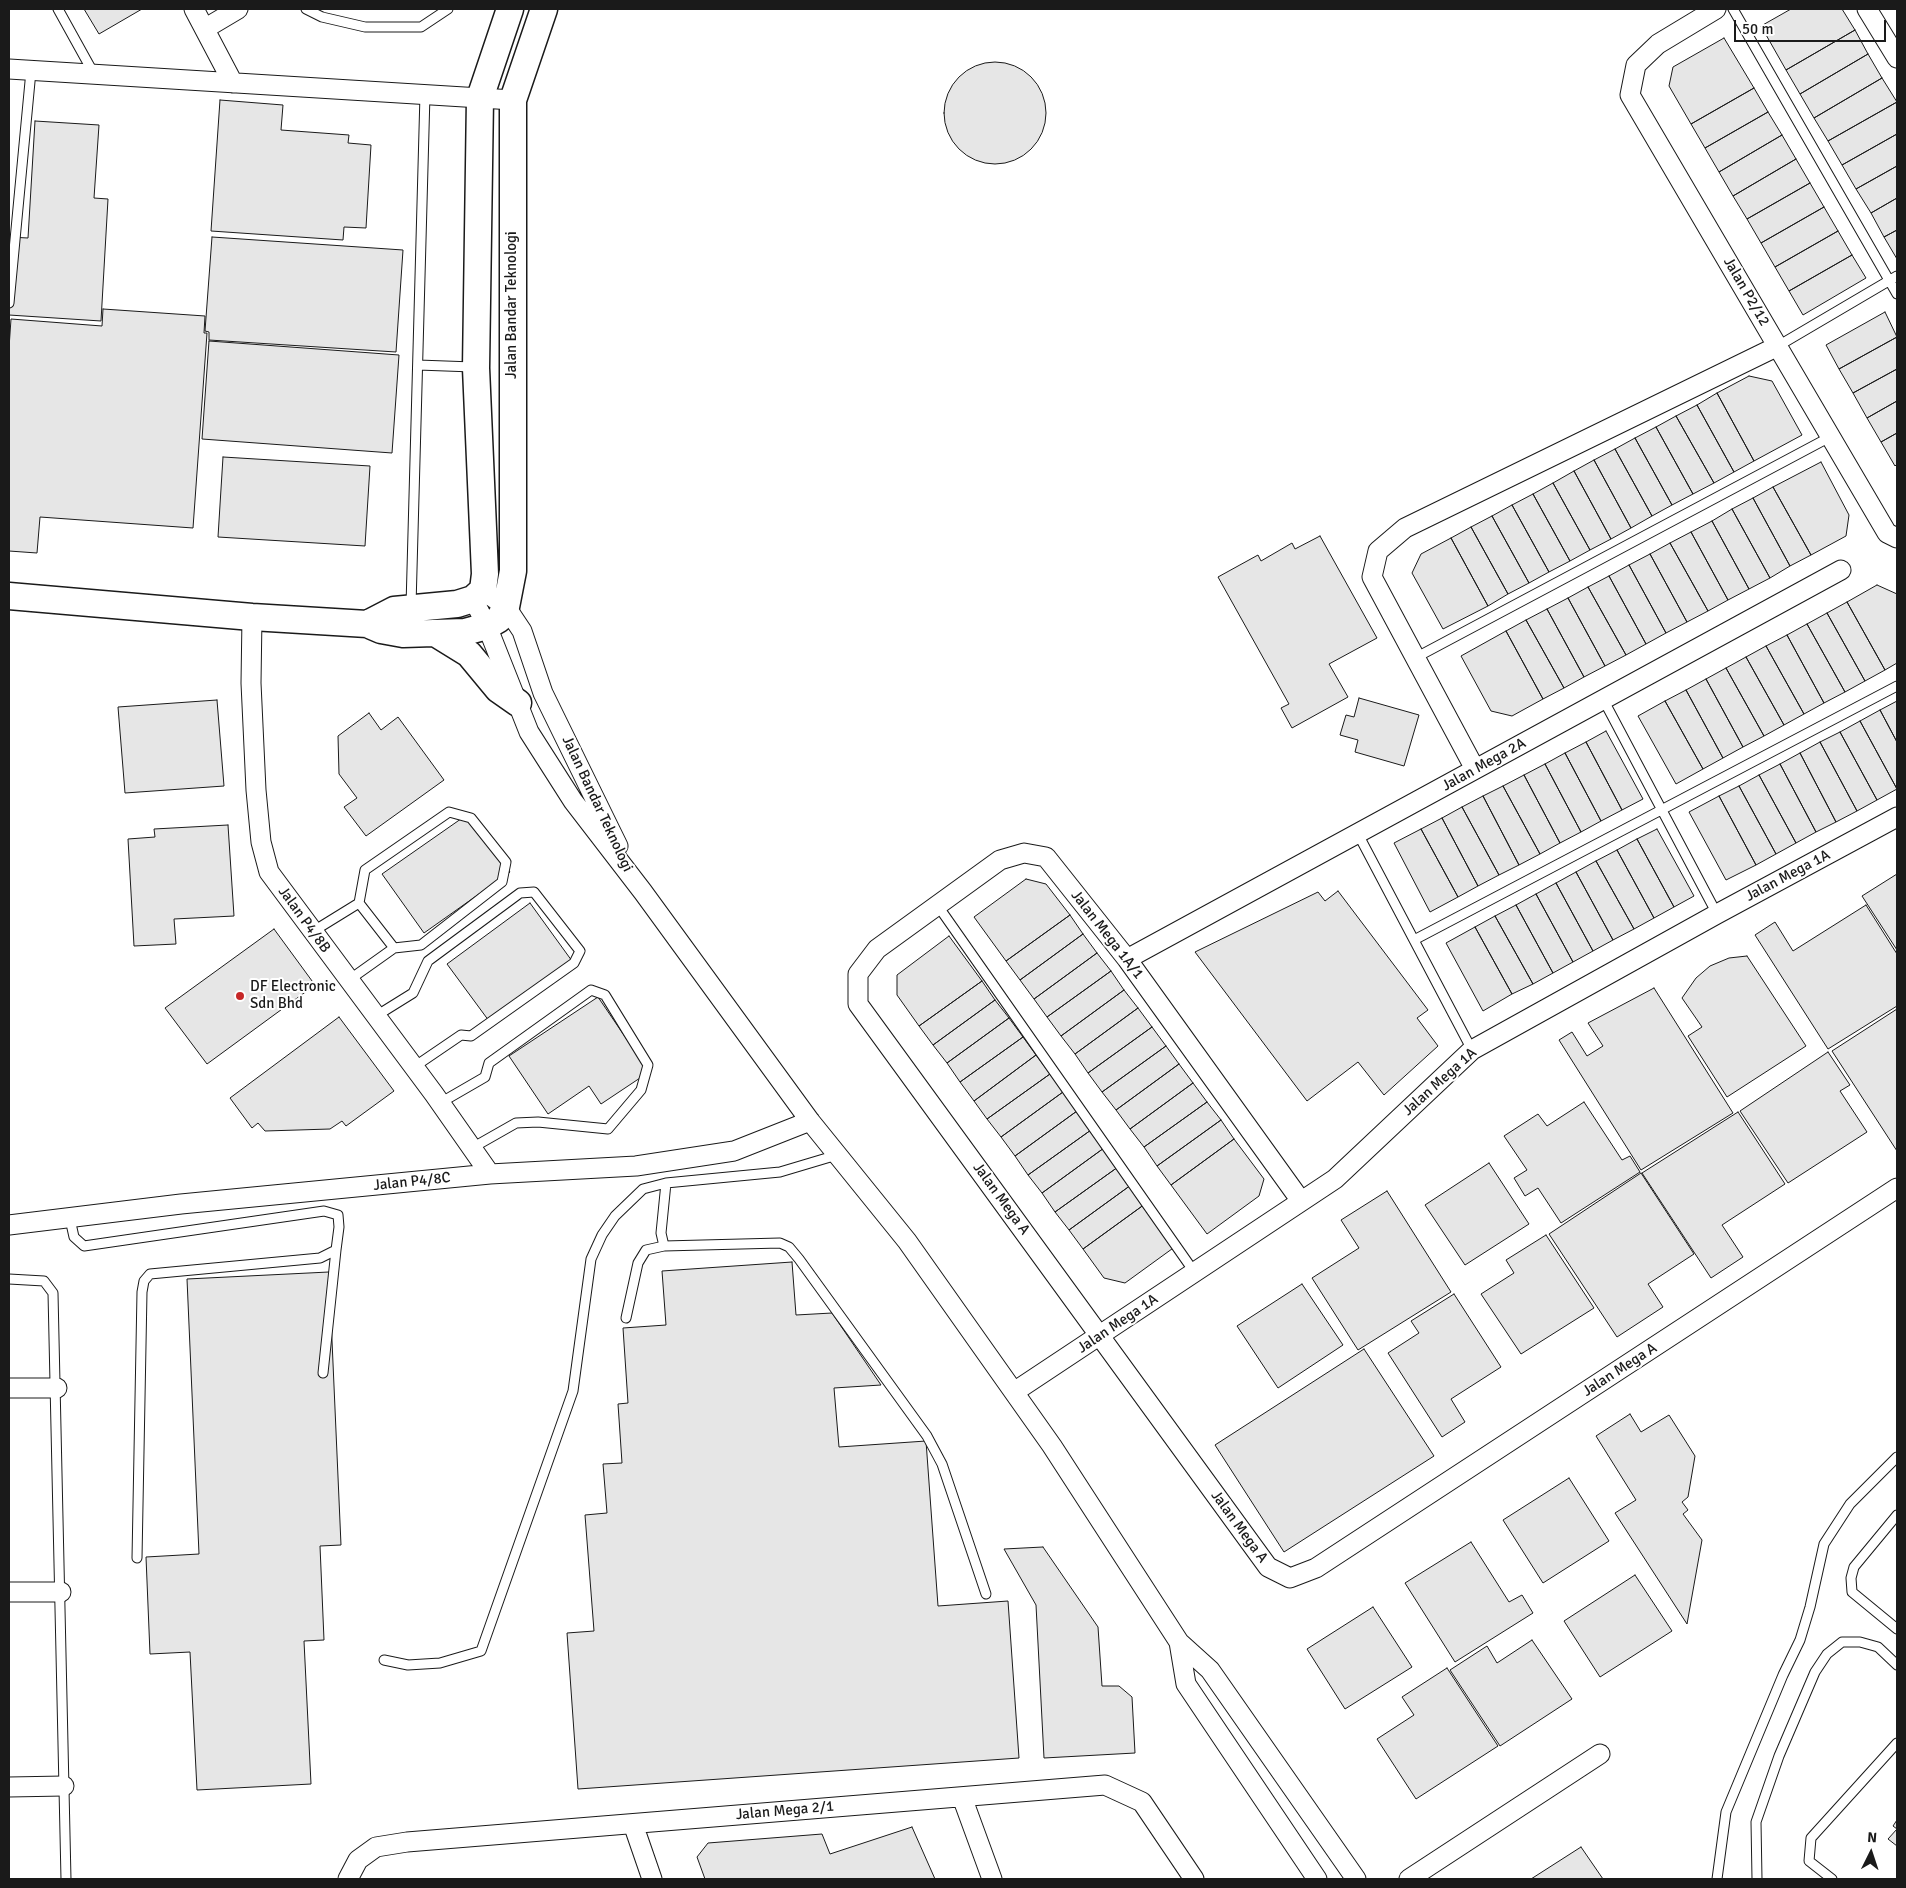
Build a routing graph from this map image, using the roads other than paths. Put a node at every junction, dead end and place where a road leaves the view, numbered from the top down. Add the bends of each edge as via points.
1 (58, 9) edge
2 (194, 9) edge
3 (238, 9) edge
4 (306, 9) edge
5 (448, 9) edge
6 (510, 9) edge
7 (544, 9) edge
8 (1716, 9) edge
9 (1733, 9) edge
10 (1867, 9) edge
11 (206, 28) junction
12 (1897, 58) edge
13 (9, 69) edge
14 (31, 71) junction
15 (94, 74) junction
16 (233, 83) junction
17 (425, 94) junction
18 (480, 98) junction
19 (513, 100) junction
20 (1893, 278) edge
21 (1897, 294) edge
22 (9, 302) edge
23 (1778, 346) junction
24 (418, 365) junction
25 (476, 368) junction
26 (1830, 437) junction
27 (1897, 538) edge
28 (1840, 570) dead end
29 (478, 594) junction
30 (9, 596) edge
31 (506, 607) junction
32 (411, 609) junction
33 (252, 617) junction
34 (367, 624) junction
35 (487, 626) junction
36 (435, 633) junction
37 (1415, 658) junction
38 (1897, 686) edge
39 (1603, 699) junction
40 (518, 703) junction
41 (1475, 770) junction
42 (1660, 809) junction
43 (1897, 817) edge
44 (1358, 834) junction
45 (632, 877) junction
46 (359, 903) junction
47 (938, 906) junction
48 (1716, 914) junction
49 (312, 932) junction
50 (1414, 940) junction
51 (394, 948) junction
52 (1127, 959) junction
53 (858, 974) joint
54 (349, 980) junction
55 (376, 1016) junction
56 (1472, 1050) junction
57 (414, 1067) junction
58 (440, 1103) junction
59 (810, 1121) junction
60 (472, 1148) junction
61 (837, 1155) junction
62 (490, 1174) junction
63 (666, 1183) junction
64 (1897, 1188) edge
65 (1301, 1201) junction
66 (70, 1219) junction
67 (9, 1225) edge
68 (664, 1246) junction
69 (336, 1250) junction
70 (1195, 1273) junction
71 (9, 1279) edge
72 (626, 1318) dead end
73 (1101, 1336) junction
74 (323, 1373) dead end
75 (9, 1388) edge
76 (57, 1388) junction
77 (1014, 1392) junction
78 (1897, 1457) edge
79 (1897, 1515) edge
80 (137, 1558) dead end
81 (9, 1592) edge
82 (61, 1592) junction
83 (986, 1594) dead end
84 (1897, 1629) edge
85 (1179, 1642) junction
86 (384, 1660) dead end
87 (1897, 1665) edge
88 (1897, 1743) edge
89 (1600, 1754) dead end
90 (64, 1786) junction
91 (9, 1787) edge
92 (962, 1797) junction
93 (633, 1824) junction
94 (66, 1879) edge
95 (348, 1879) edge
96 (652, 1879) edge
97 (992, 1879) edge
98 (1194, 1879) edge
99 (1317, 1879) edge
100 (1356, 1879) edge
101 (1409, 1879) edge
102 (1717, 1879) edge
103 (1757, 1879) edge
104 (1832, 1879) edge

1 - 15 lane
2 - 11 street
3 - 11 street
4 - 5 lane via 366,27 421,27
6 - 18 street
7 - 19 street, Jalan Bandar Teknologi
8 - 23 street, Jalan P2/12 via 1658,44 1636,65 1630,94
9 - 20 lane
10 - 12 street
11 - 16 street
13 - 14 street
14 - 15 street
14 - 22 lane
15 - 16 street
16 - 17 street
17 - 18 street
17 - 24 lane
18 - 19 street
18 - 25 street
19 - 31 street, Jalan Bandar Teknologi via 513,571
20 - 21 lane
20 - 23 lane
23 - 26 street, Jalan P2/12
23 - 37 street via 1405,528 1378,551 1372,577
24 - 25 lane
24 - 32 lane
25 - 29 street via 485,574
26 - 27 street, Jalan P2/12 via 1888,532
26 - 37 lane
28 - 39 street, Jalan Mega 2A
29 - 31 street, Jalan Bandar Teknologi
29 - 32 street
29 - 35 street, Jalan Bandar Teknologi
30 - 33 street
31 - 35 street via 499,619
31 - 45 street, Jalan Bandar Teknologi via 522,631 543,693
32 - 34 street via 394,610
33 - 34 street
33 - 49 street, Jalan P4/8B via 251,683 261,842 269,872
34 - 36 street via 403,634
35 - 36 street via 465,632
35 - 40 street, Jalan Bandar Teknologi
36 - 40 street via 469,654 498,689
37 - 41 street
38 - 42 lane
39 - 41 street, Jalan Mega 2A
39 - 42 lane
40 - 45 street, Jalan Bandar Teknologi via 529,732 573,801
41 - 44 street, Jalan Mega 2A
42 - 48 lane
42 - 50 lane
43 - 48 street, Jalan Mega 1A
44 - 50 lane
44 - 52 street, Jalan Mega 2A
45 - 59 street
46 - 49 lane
46 - 51 lane
46 - 51 lane via 365,870 449,812 471,818 506,862 502,882 458,917 421,945
47 - 52 street, Jalan Mega 1A/1 via 1000,860 1024,854 1046,857
47 - 53 street, Jalan Mega 1A/1 via 877,949
47 - 70 lane
48 - 56 street, Jalan Mega 1A
49 - 54 street, Jalan P4/8B
50 - 56 lane
51 - 54 lane
52 - 65 street, Jalan Mega 1A/1
53 - 73 street, Jalan Mega A via 858,1004
54 - 55 street, Jalan P4/8B
55 - 57 street, Jalan P4/8B
55 - 57 lane via 413,993 428,961 520,893 534,892 580,951 574,963 471,1036 461,1035
56 - 65 street, Jalan Mega 1A via 1335,1179
57 - 58 street, Jalan P4/8B
58 - 60 street, Jalan P4/8B
58 - 60 lane via 485,1078 489,1063 591,990 605,995 648,1065 641,1090 608,1129 516,1123
59 - 61 street
59 - 62 street, Jalan P4/8C via 734,1151 636,1166
60 - 62 street, Jalan P4/8B
61 - 63 lane via 780,1172
61 - 77 street via 907,1241
62 - 66 street, Jalan P4/8C via 181,1204
63 - 68 lane via 661,1233
63 - 86 lane via 643,1189 614,1216 591,1259 573,1391 482,1651 440,1663 408,1665
64 - 73 street, Jalan Mega A via 1316,1568 1290,1578 1268,1567
65 - 70 street, Jalan Mega 1A
66 - 67 street, Jalan P4/8C
66 - 69 lane via 74,1237 84,1246 324,1211 338,1215
68 - 72 lane via 646,1250 638,1263
68 - 83 lane via 780,1243 789,1247 927,1436 942,1464
69 - 74 lane
69 - 80 lane via 320,1258 150,1274 144,1281
70 - 73 street, Jalan Mega 1A
71 - 76 lane via 44,1281 53,1293
73 - 77 street, Jalan Mega 1A
75 - 76 street
76 - 82 lane
77 - 85 street
78 - 102 lane via 1850,1504 1824,1544 1800,1640 1726,1812
79 - 84 lane via 1854,1567 1851,1578 1852,1592
81 - 82 street
82 - 90 lane
85 - 99 street via 1186,1684
85 - 100 street via 1210,1670
87 - 103 lane via 1878,1648 1860,1642 1842,1642 1827,1654 1815,1672 1779,1756 1756,1822
88 - 104 lane via 1811,1838 1809,1861
89 - 101 street
90 - 91 street
90 - 94 lane
92 - 93 street, Jalan Mega 2/1
92 - 97 street
92 - 98 street, Jalan Mega 2/1 via 1105,1785 1142,1802
93 - 95 street, Jalan Mega 2/1 via 376,1847 358,1860
93 - 96 street

